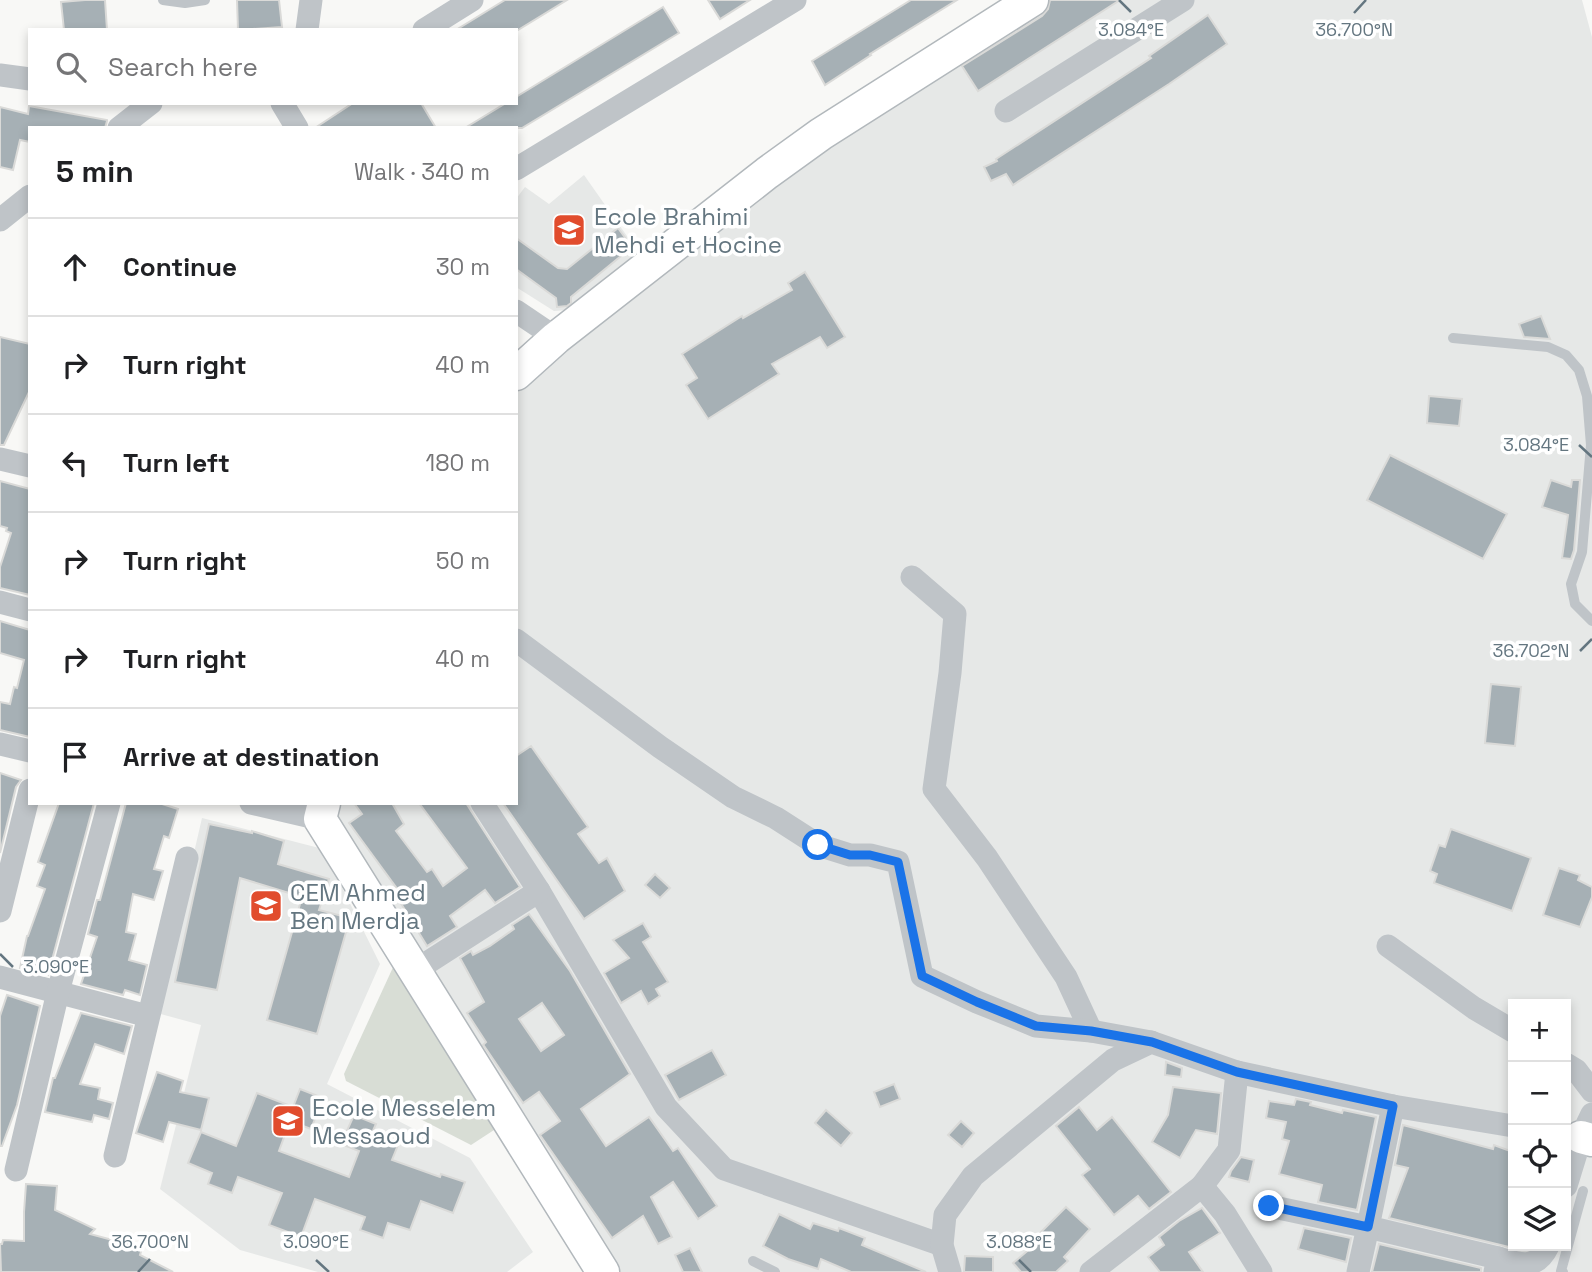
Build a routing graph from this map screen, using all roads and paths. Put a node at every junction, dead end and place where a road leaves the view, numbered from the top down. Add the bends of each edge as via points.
1 (163, 0) edge
2 (205, 0) edge
3 (310, 0) edge
4 (472, 0) edge
5 (794, 0) edge
6 (1032, 0) edge
7 (1183, 0) edge
8 (307, 28) edge
9 (427, 28) edge
10 (0, 75) edge
11 (28, 79) edge
12 (149, 105) edge
13 (283, 105) edge
14 (1006, 111) dead end
15 (123, 126) edge
16 (296, 126) edge
17 (518, 168) edge
18 (28, 198) edge
19 (13, 215) edge
20 (518, 312) edge
21 (556, 338) junction
22 (1453, 338) dead end
23 (518, 372) edge
24 (0, 459) edge
25 (28, 466) edge
26 (912, 577) dead end
27 (0, 602) edge
28 (28, 609) edge
29 (1592, 621) edge
30 (518, 641) edge
31 (0, 744) edge
32 (28, 751) edge
33 (28, 798) edge
34 (108, 805) edge
35 (269, 805) edge
36 (483, 805) edge
37 (322, 811) edge
38 (187, 859) dead end
39 (539, 891) junction
40 (0, 911) edge
41 (1388, 946) dead end
42 (416, 970) junction
43 (0, 977) edge
44 (58, 992) junction
45 (148, 1016) junction
46 (1508, 1028) edge
47 (1091, 1031) junction
48 (1152, 1042) junction
49 (1571, 1067) edge
50 (1237, 1072) junction
51 (1592, 1091) edge
52 (1393, 1106) junction
53 (1508, 1125) edge
54 (1583, 1131) edge
55 (115, 1156) dead end
56 (16, 1170) dead end
57 (1202, 1185) junction
58 (1574, 1189) edge
59 (1269, 1206) dead end
60 (1368, 1227) junction
61 (942, 1245) junction
62 (1545, 1251) edge
63 (753, 1261) dead end
64 (1496, 1265) edge
65 (603, 1272) edge
66 (775, 1272) edge
67 (950, 1272) edge
68 (1091, 1272) edge
69 (1261, 1272) edge
70 (1358, 1272) edge
71 (1563, 1272) edge

1 - 2 lane
3 - 8 street
4 - 9 street
5 - 17 street
6 - 21 street via 821,134
7 - 14 street
10 - 11 street
12 - 15 street
13 - 16 street
18 - 19 street
20 - 21 street
21 - 23 street
22 - 29 lane via 1548,347 1566,355 1579,370 1587,396 1591,445 1582,552 1571,584 1575,604
24 - 25 street
26 - 47 street via 954,614 934,789 987,858 1066,976
27 - 28 street
30 - 47 street via 733,797 818,845 898,862 922,976 1036,1026
31 - 32 street
33 - 40 street
34 - 44 street
35 - 37 street
36 - 39 street
37 - 42 street
38 - 45 street
39 - 42 street
39 - 61 street via 666,1107 724,1169
41 - 46 street
42 - 65 street
43 - 44 street
44 - 45 street
44 - 56 street
45 - 55 street
47 - 48 street
48 - 50 street
48 - 61 street via 1113,1060 973,1176 945,1215
49 - 51 street
50 - 52 street
50 - 57 street via 1229,1150
52 - 53 street
52 - 60 street
54 - 58 street
57 - 68 street
57 - 69 street
58 - 71 lane
59 - 60 street
60 - 64 street
60 - 70 street
61 - 67 street
62 - 64 street via 1531,1263
63 - 66 lane

